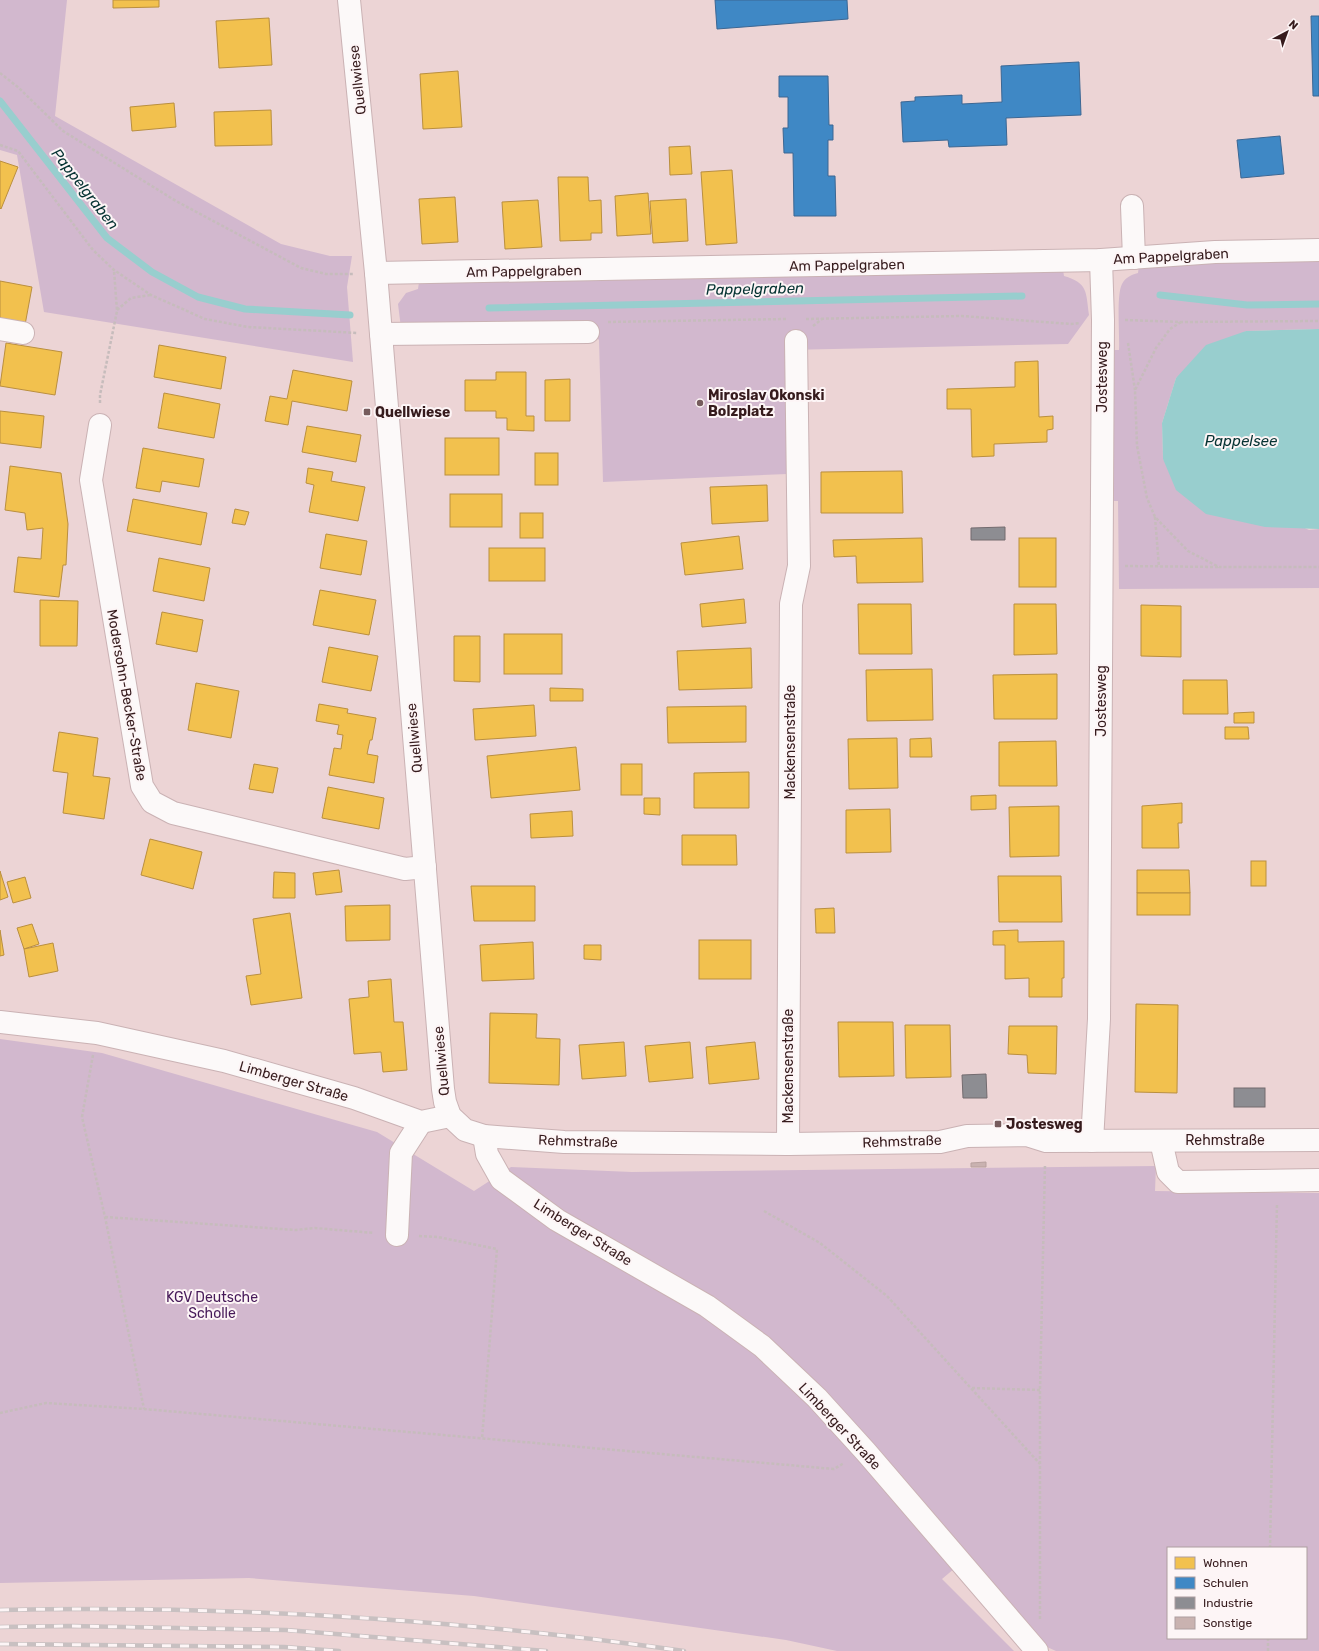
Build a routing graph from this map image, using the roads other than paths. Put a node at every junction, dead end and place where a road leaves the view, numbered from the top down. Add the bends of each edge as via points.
1 (349, 0) edge
2 (1132, 206) dead end
3 (1319, 250) edge
4 (1134, 258) junction
5 (1101, 260) junction
6 (376, 273) junction
7 (0, 329) edge
8 (588, 332) road end
9 (24, 333) dead end
10 (381, 334) junction
11 (796, 341) dead end
12 (100, 425) road end
13 (425, 867) junction
14 (0, 1022) edge
15 (450, 1116) junction
16 (421, 1122) junction
17 (484, 1136) junction
18 (1319, 1140) edge
19 (1092, 1141) junction
20 (1161, 1141) junction
21 (788, 1144) junction
22 (1319, 1180) edge
23 (397, 1235) road end
24 (1037, 1651) edge

1 - 6 street, Quellwiese
2 - 4 street
3 - 4 street, Am Pappelgraben via 1215,252
4 - 5 street, Am Pappelgraben
5 - 6 street, Am Pappelgraben
5 - 19 street, Jostesweg via 1113,323 1101,566 1099,1019
6 - 10 street, Quellwiese
7 - 9 street
8 - 10 street
10 - 13 street, Quellwiese
11 - 21 street, Mackensenstraße via 799,566 791,604
12 - 13 street, Modersohn-Becker-Straße via 91,480 142,786 152,802 173,813 404,869
13 - 15 street, Quellwiese via 443,1089
14 - 16 street, Limberger Straße via 97,1033 224,1061 354,1098
15 - 16 street
15 - 17 street via 465,1130
16 - 23 street via 401,1153
17 - 21 street, Rehmstraße via 564,1142
17 - 24 street, Limberger Straße via 487,1154 501,1179 557,1220 707,1306 762,1346 817,1398 866,1452
18 - 20 street, Rehmstraße
19 - 20 street, Rehmstraße
19 - 21 street, Rehmstraße via 1046,1142 1027,1136 998,1135 967,1136 940,1142
20 - 22 street via 1168,1172 1178,1182

